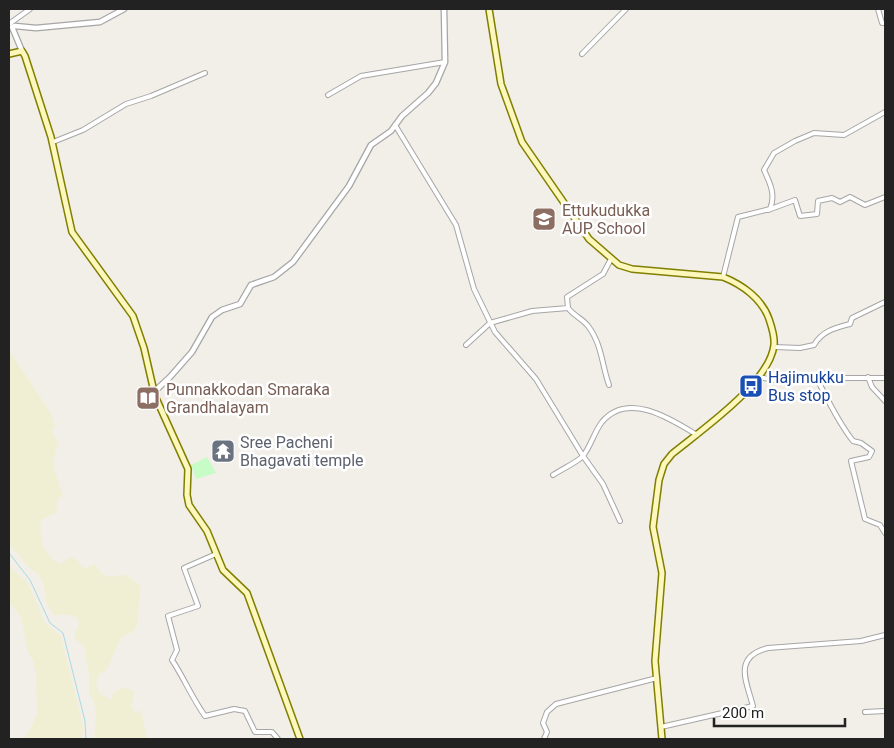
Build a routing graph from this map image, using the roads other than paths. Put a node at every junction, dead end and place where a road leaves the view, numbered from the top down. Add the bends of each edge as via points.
1 (30, 9) edge
2 (124, 9) edge
3 (444, 9) edge
4 (489, 9) edge
5 (626, 9) edge
6 (878, 9) edge
7 (885, 23) edge
8 (10, 25) edge
9 (22, 51) junction
10 (9, 54) edge
11 (582, 54) dead end
12 (445, 62) junction
13 (205, 73) dead end
14 (328, 95) dead end
15 (885, 112) edge
16 (395, 125) junction
17 (53, 142) junction
18 (885, 197) edge
19 (762, 212) junction
20 (611, 259) junction
21 (723, 276) junction
22 (885, 302) edge
23 (568, 308) junction
24 (490, 323) junction
25 (466, 345) dead end
26 (774, 347) junction
27 (757, 377) junction
28 (868, 377) junction
29 (885, 378) edge
30 (818, 380) junction
31 (609, 385) dead end
32 (154, 390) junction
33 (885, 400) edge
34 (696, 435) junction
35 (583, 456) junction
36 (554, 475) dead end
37 (620, 521) dead end
38 (885, 533) edge
39 (216, 554) junction
40 (885, 635) edge
41 (657, 678) junction
42 (885, 710) edge
43 (865, 712) dead end
44 (661, 727) junction
45 (278, 739) edge
46 (300, 739) edge
47 (544, 739) edge
48 (662, 739) edge

1 - 8 street
2 - 8 street via 100,22 36,28
3 - 12 street
4 - 20 main road via 501,84 522,142 589,238
5 - 11 street
6 - 7 street via 882,23
8 - 9 street
9 - 10 main road
9 - 17 main road via 38,90
12 - 14 street via 360,76
12 - 16 street via 428,94
13 - 17 street via 126,104 82,130
15 - 19 street via 844,135 814,133 774,153 764,170 772,190 772,204 770,209
16 - 24 street via 456,225 474,289
16 - 32 street via 371,145 349,186 293,262 274,277 251,286 245,299 237,306 212,317 192,352
17 - 32 main road via 72,232 133,316
18 - 19 street via 865,205 850,197 840,202 832,198 818,201 817,214 800,216 795,200
19 - 21 street via 738,217
20 - 21 main road via 632,269
20 - 23 street via 603,274 567,297
21 - 26 main road via 735,281 758,300 770,323
22 - 26 street via 852,318 850,324 819,336 814,345
23 - 24 street via 532,311
23 - 31 street via 587,324 595,336
24 - 25 street
24 - 35 street via 536,379
26 - 27 main road via 771,358
27 - 30 street
27 - 34 main road via 736,401
28 - 29 street
28 - 30 street
28 - 33 street via 872,387
30 - 38 street via 841,426 853,441 872,451 869,457 851,461 865,519 880,525
32 - 39 main road via 188,469 189,505 207,531
34 - 35 street via 671,419 641,408 621,409 603,421
34 - 41 main road via 664,464 655,495 654,534 662,573 656,639
35 - 36 street
35 - 37 street via 604,484
39 - 45 street via 184,568 198,606 168,616 177,650 172,660 205,716 234,709 245,711 255,732 272,732
39 - 46 main road via 223,570 248,593
40 - 44 street via 861,641 768,648 754,652 743,669 753,706
41 - 44 main road
41 - 47 street via 556,704 542,723 547,732
42 - 43 street
44 - 48 main road

